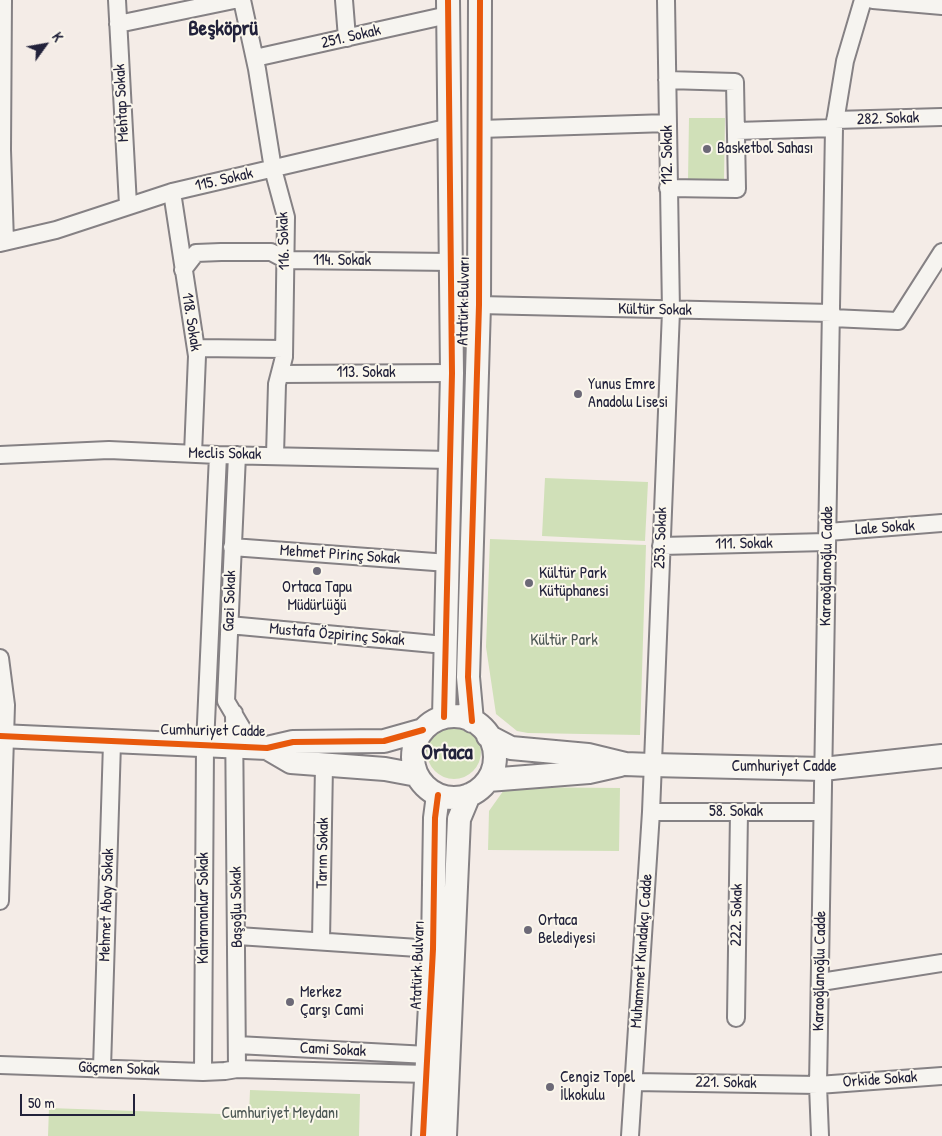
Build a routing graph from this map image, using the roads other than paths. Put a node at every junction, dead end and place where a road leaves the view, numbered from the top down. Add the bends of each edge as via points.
1 (3, 0) edge
2 (117, 0) edge
3 (234, 0) edge
4 (242, 0) edge
5 (344, 0) edge
6 (480, 0) edge
7 (666, 0) edge
8 (863, 0) edge
9 (873, 0) edge
10 (942, 6) edge
11 (448, 7) edge
12 (118, 24) junction
13 (347, 38) junction
14 (255, 58) junction
15 (668, 80) junction
16 (942, 117) edge
17 (668, 123) junction
18 (835, 124) junction
19 (450, 127) junction
20 (480, 129) junction
21 (736, 130) junction
22 (273, 168) junction
23 (668, 188) junction
24 (172, 192) junction
25 (128, 205) junction
26 (3, 243) edge
27 (942, 252) edge
28 (286, 260) junction
29 (452, 262) junction
30 (183, 270) junction
31 (479, 305) junction
32 (671, 311) junction
33 (832, 316) junction
34 (196, 348) junction
35 (284, 349) junction
36 (452, 373) junction
37 (280, 374) junction
38 (193, 454) junction
39 (0, 455) edge
40 (218, 455) junction
41 (237, 455) junction
42 (275, 455) junction
43 (450, 460) junction
44 (942, 524) edge
45 (828, 537) junction
46 (661, 546) junction
47 (232, 547) junction
48 (448, 563) junction
49 (229, 625) junction
50 (445, 645) junction
51 (0, 658) edge
52 (234, 713) junction
53 (444, 717) junction
54 (480, 728) junction
55 (423, 730) junction
56 (3, 736) edge
57 (112, 743) junction
58 (205, 745) junction
59 (234, 745) junction
60 (267, 748) junction
61 (942, 756) edge
62 (625, 764) junction
63 (324, 765) junction
64 (652, 765) junction
65 (823, 769) junction
66 (417, 775) junction
67 (488, 780) junction
68 (438, 795) junction
69 (469, 795) junction
70 (651, 812) junction
71 (739, 812) junction
72 (822, 812) junction
73 (0, 901) edge
74 (238, 936) junction
75 (321, 941) junction
76 (433, 949) junction
77 (942, 963) edge
78 (821, 982) junction
79 (736, 1018) dead end
80 (237, 1045) junction
81 (365, 1051) junction
82 (0, 1065) edge
83 (427, 1065) junction
84 (102, 1068) junction
85 (237, 1069) junction
86 (203, 1072) junction
87 (365, 1072) junction
88 (942, 1076) edge
89 (634, 1082) junction
90 (818, 1085) junction
91 (423, 1136) edge
92 (445, 1136) edge
93 (630, 1136) edge
94 (820, 1136) edge

1 - 26 street
2 - 12 street, Mehtap Sokak
3 - 12 street
4 - 14 street, 116. Sokak
5 - 13 street
6 - 20 main road, Atatürk Bulvarı
7 - 15 street, 112. Sokak
8 - 18 street, Karaoğlanoğlu Cadde via 845,61
9 - 10 street
11 - 13 street, 251. Sokak
11 - 19 main road, Atatürk Bulvarı
12 - 25 street, Mehtap Sokak
13 - 14 street, 251. Sokak
14 - 22 street, 116. Sokak
15 - 17 street, 112. Sokak
15 - 21 street via 735,82
16 - 18 street, 282. Sokak
17 - 20 street
17 - 23 street, 112. Sokak
18 - 21 street, 282. Sokak
18 - 33 street, Karaoğlanoğlu Cadde
19 - 22 street, 115. Sokak
19 - 29 main road, Atatürk Bulvarı
20 - 31 main road, Atatürk Bulvarı
21 - 23 street via 737,189
22 - 24 street, 115. Sokak
22 - 28 street, 116. Sokak via 286,218
23 - 32 street, 112. Sokak
24 - 25 street, 115. Sokak
24 - 30 street, 118. Sokak
25 - 26 street, 115. Sokak via 56,230
27 - 33 street, Kültür Sokak via 898,321
28 - 29 street, 114. Sokak
28 - 30 street, 114. Sokak via 271,252 196,252
28 - 35 street, 116. Sokak
29 - 36 main road, Atatürk Bulvarı
30 - 34 street, 118. Sokak
31 - 32 street, Kültür Sokak
31 - 54 main road, Atatürk Bulvarı via 468,677
32 - 33 street, Kültür Sokak
32 - 46 street, 253. Sokak
33 - 45 street, Karaoğlanoğlu Cadde
34 - 35 street
34 - 38 street, 118. Sokak
35 - 37 street, 116. Sokak
36 - 37 street, 113. Sokak
36 - 43 main road, Atatürk Bulvarı
37 - 42 street, 116. Sokak
38 - 39 street, Meclis Sokak via 108,450
38 - 40 street, Meclis Sokak
40 - 41 street, Meclis Sokak
40 - 58 street, Gazi Sokak
41 - 42 street, Meclis Sokak
41 - 47 street, Gazi Sokak
42 - 43 street, Meclis Sokak
43 - 48 main road, Atatürk Bulvarı
44 - 45 street, Lale Sokak
45 - 46 street, 111. Sokak
45 - 65 street, Karaoğlanoğlu Cadde
46 - 64 street, 253. Sokak
47 - 48 street, Mehmet Pirinç Sokak
47 - 49 street, Gazi Sokak
48 - 50 main road, Atatürk Bulvarı
49 - 50 street, Mustafa Özpirinç Sokak
49 - 52 street, Gazi Sokak via 226,701
50 - 53 main road, Atatürk Bulvarı
51 - 56 street via 6,705
52 - 59 street, Gazi Sokak
52 - 60 street via 246,735
53 - 54 main road via 463,718
53 - 55 main road
54 - 62 main road, Cumhuriyet Cadde via 511,748 588,755
54 - 67 main road via 494,758
55 - 60 main road, Cumhuriyet Cadde via 384,741 294,742
55 - 66 main road via 413,755
56 - 57 main road, Cumhuriyet Cadde
56 - 73 street
57 - 58 main road, Cumhuriyet Cadde
57 - 84 street, Mehmet Abay Sokak
58 - 59 main road, Cumhuriyet Cadde
58 - 86 street, Kahramanlar Sokak
59 - 60 main road, Cumhuriyet Cadde
59 - 74 street, Başoğlu Sokak
60 - 63 main road, Cumhuriyet Cadde via 291,762
61 - 65 main road, Cumhuriyet Cadde
62 - 64 main road, Cumhuriyet Cadde
62 - 67 main road, Cumhuriyet Cadde via 589,772
63 - 66 main road, Cumhuriyet Cadde via 385,769
63 - 75 street, Tarım Sokak
64 - 65 main road, Cumhuriyet Cadde
64 - 70 street, Muhammet Kundakçı Cadde
65 - 72 street, Karaoğlanoğlu Cadde
66 - 68 main road
67 - 69 main road
68 - 69 main road via 459,798
68 - 76 main road, Atatürk Bulvarı
69 - 92 main road via 459,819
70 - 71 street, 58. Sokak
70 - 89 street, Muhammet Kundakçı Cadde
71 - 72 street, 58. Sokak
71 - 79 street, 222. Sokak
72 - 78 street, Karaoğlanoğlu Cadde
74 - 75 street
74 - 80 street, Başoğlu Sokak
75 - 76 street
76 - 83 main road, Atatürk Bulvarı
77 - 78 street
78 - 90 street, Karaoğlanoğlu Cadde
80 - 81 street, Cami Sokak
80 - 85 street, Başoğlu Sokak
81 - 83 street, Cami Sokak
81 - 87 street
82 - 84 street, Göçmen Sokak
83 - 87 street, Cami Sokak
83 - 91 main road, Atatürk Bulvarı
84 - 86 street, Göçmen Sokak
85 - 86 street, Göçmen Sokak
85 - 87 street, Cami Sokak
88 - 90 street, Orkide Sokak
89 - 90 street, 221. Sokak
89 - 93 street, Muhammet Kundakçı Cadde
90 - 94 street, Karaoğlanoğlu Cadde

